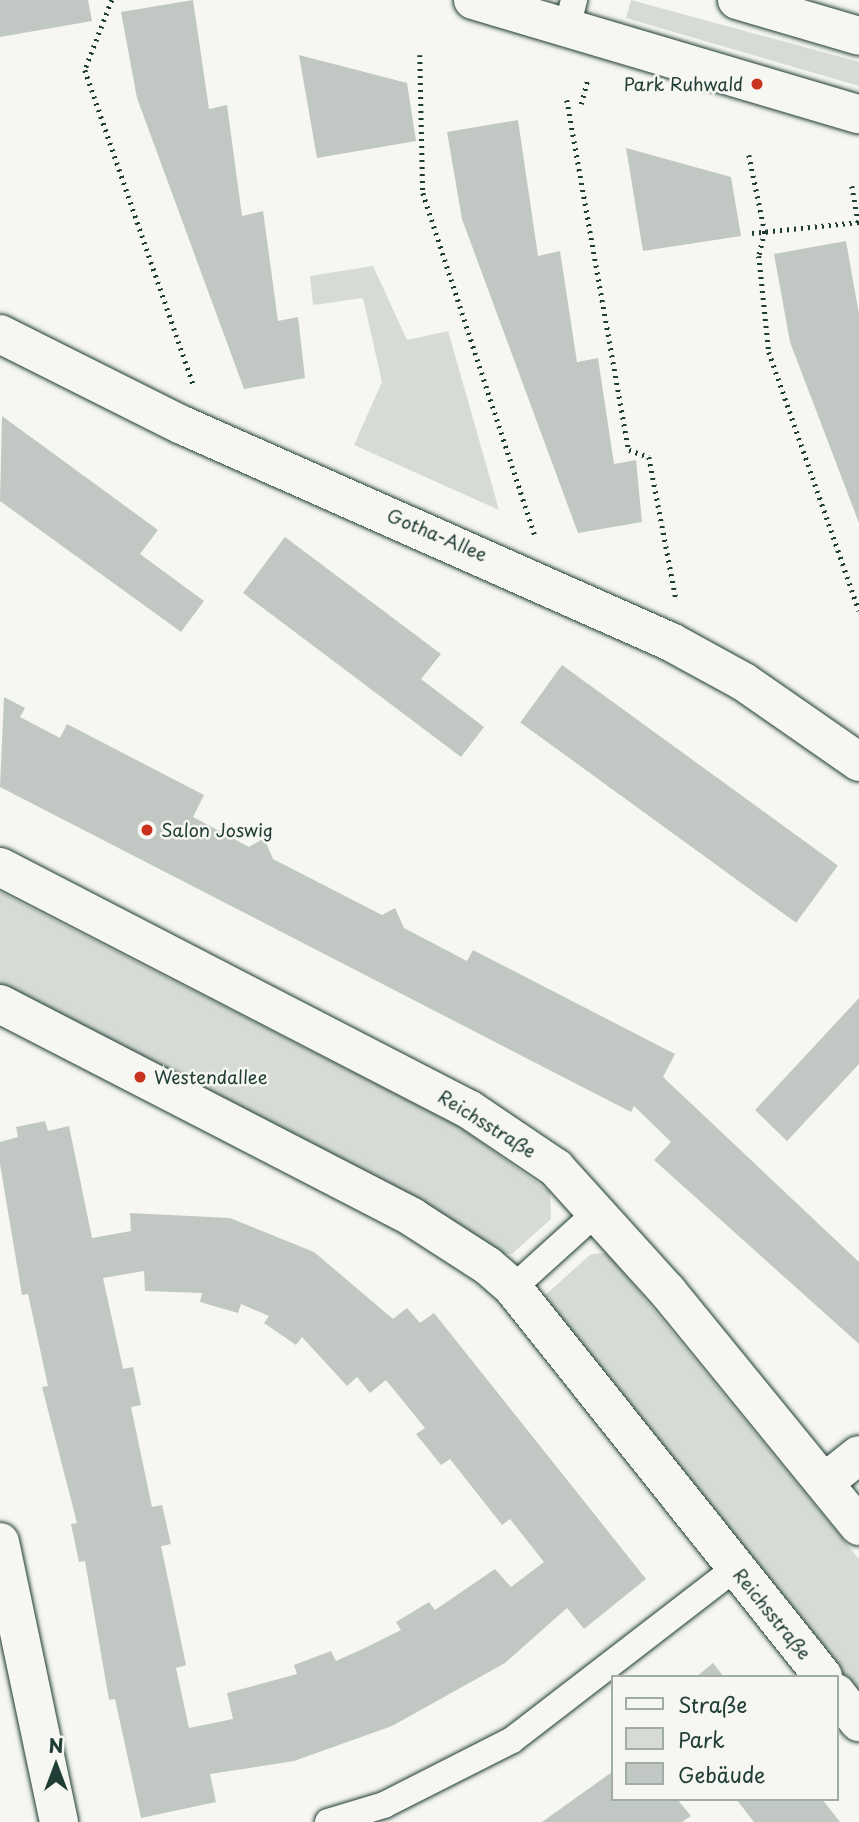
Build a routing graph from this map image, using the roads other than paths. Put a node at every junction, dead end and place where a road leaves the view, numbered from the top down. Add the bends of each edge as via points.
1 (473, 0) edge
2 (737, 0) edge
3 (571, 14) edge
4 (859, 36) edge
5 (859, 114) edge
6 (0, 334) edge
7 (859, 762) edge
8 (0, 867) edge
9 (0, 1004) edge
10 (597, 1211) junction
11 (513, 1288) junction
12 (859, 1455) edge
13 (825, 1482) junction
14 (859, 1526) edge
15 (0, 1542) edge
16 (735, 1568) junction
17 (821, 1675) edge
18 (838, 1695) edge
19 (859, 1721) edge
20 (59, 1822) edge
21 (328, 1822) edge

1 - 3 main road
2 - 4 main road
3 - 5 main road
6 - 7 main road, Gotha-Allee via 181,425 671,642 744,682
8 - 10 main road, Reichsstraße via 470,1110 556,1168
9 - 11 main road, Reichsstraße via 412,1217 460,1245
10 - 11 lane
10 - 13 main road, Reichsstraße
11 - 16 main road, Reichsstraße
12 - 13 main road
13 - 14 main road, Reichsstraße
15 - 20 main road
16 - 17 main road, Reichsstraße
16 - 21 lane via 512,1740 384,1805
18 - 19 main road

